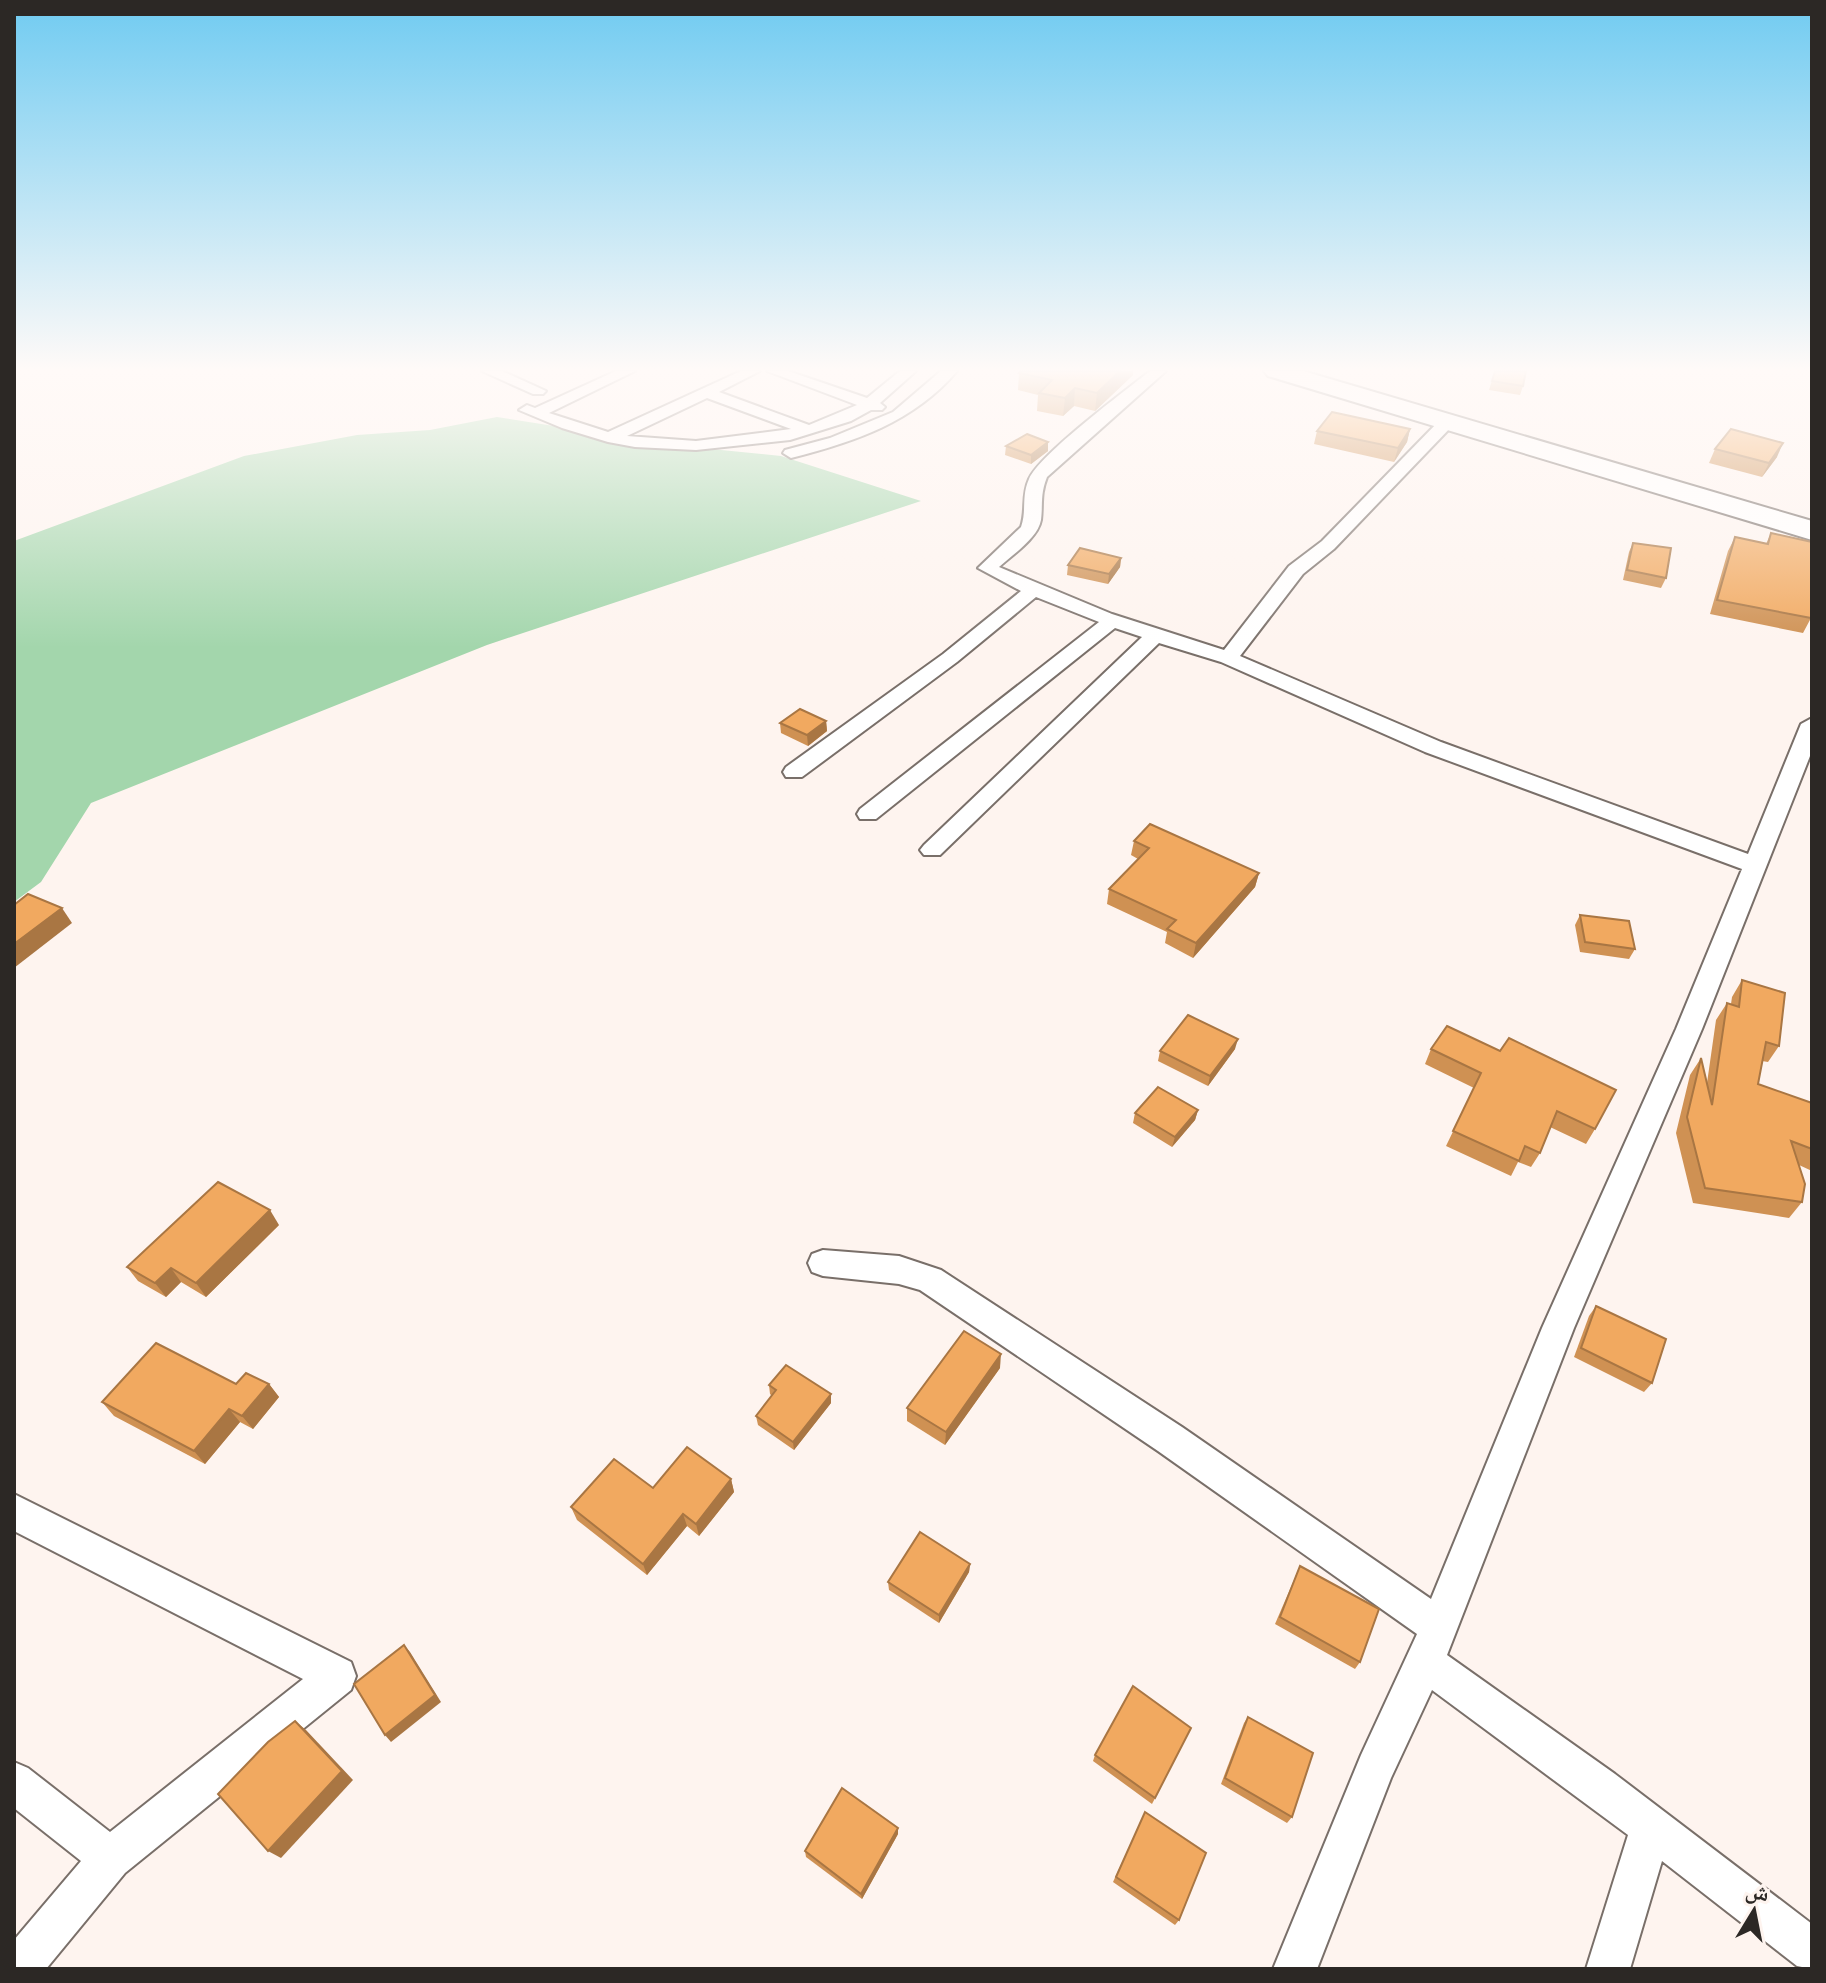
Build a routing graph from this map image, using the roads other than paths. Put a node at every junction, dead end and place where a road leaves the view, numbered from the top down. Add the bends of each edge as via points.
1 (1054, 464) edge
2 (1407, 464) edge
3 (1586, 464) edge
4 (1812, 531) edge
5 (1034, 590) junction
6 (1113, 620) junction
7 (1154, 636) junction
8 (1228, 658) junction
9 (1812, 724) edge
10 (794, 772) dead end
11 (868, 814) dead end
12 (932, 850) dead end
13 (1754, 865) junction
14 (823, 1263) dead end
15 (18, 1521) edge
16 (1432, 1644) junction
17 (14, 1782) edge
18 (1651, 1827) junction
19 (110, 1858) junction
20 (1812, 1951) edge
21 (18, 1969) edge
22 (1295, 1969) edge
23 (1608, 1969) edge

1 - 5 street via 1035,482 1029,529 987,568
2 - 8 street via 1328,545 1296,570
3 - 4 highway
5 - 6 street
5 - 10 street
6 - 7 street
6 - 11 street
7 - 8 street
7 - 12 street
8 - 13 street via 1433,747
9 - 13 street
13 - 16 street via 1689,1029 1558,1328
14 - 16 street via 899,1270 930,1280 1170,1439
15 - 19 street via 337,1676
16 - 18 street
16 - 22 street
17 - 19 street
18 - 20 street
18 - 23 street
19 - 21 street

